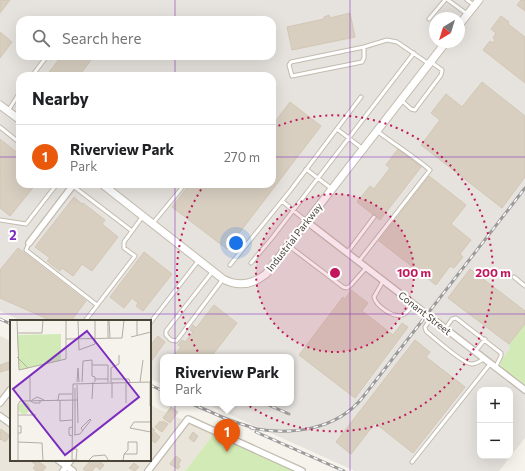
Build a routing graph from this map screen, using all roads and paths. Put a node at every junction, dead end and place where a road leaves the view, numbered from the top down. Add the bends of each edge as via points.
1 (444, 0) edge
2 (448, 0) edge
3 (467, 0) edge
4 (476, 3) edge
5 (435, 12) edge
6 (468, 14) junction
7 (465, 18) edge
8 (364, 47) junction
9 (441, 48) edge
10 (414, 53) junction
11 (44, 60) edge
12 (430, 63) junction
13 (35, 72) edge
14 (361, 97) dead end
15 (16, 98) edge
16 (401, 100) junction
17 (0, 105) edge
18 (8, 111) junction
19 (16, 117) edge
20 (0, 127) edge
21 (337, 129) junction
22 (377, 131) junction
23 (348, 138) junction
24 (16, 140) edge
25 (363, 149) junction
26 (306, 169) junction
27 (317, 178) junction
28 (55, 188) edge
29 (72, 188) edge
30 (78, 188) edge
31 (107, 188) edge
32 (182, 188) edge
33 (332, 189) junction
34 (282, 201) junction
35 (293, 210) junction
36 (143, 216) junction
37 (374, 217) dead end
38 (0, 220) edge
39 (306, 222) junction
40 (153, 224) junction
41 (132, 232) junction
42 (29, 243) joint
43 (288, 246) junction
44 (347, 253) junction
45 (199, 260) junction
46 (358, 262) junction
47 (250, 263) dead end
48 (230, 265) dead end
49 (366, 268) junction
50 (214, 271) junction
51 (514, 277) dead end
52 (223, 278) junction
53 (383, 281) junction
54 (525, 286) edge
55 (413, 304) junction
56 (97, 305) junction
57 (430, 318) junction
58 (85, 320) edge
59 (151, 322) edge
60 (445, 329) junction
61 (485, 339) junction
62 (475, 352) junction
63 (484, 359) junction
64 (493, 366) junction
65 (10, 389) edge
66 (525, 390) edge
67 (0, 403) edge
68 (0, 416) edge
69 (10, 423) edge
70 (70, 461) edge
71 (412, 462) dead end
72 (64, 469) edge
73 (73, 471) edge
74 (148, 471) edge
75 (302, 471) edge

1 - 5 lane
2 - 6 lane
3 - 4 lane
4 - 6 street
6 - 7 street
8 - 8 lane via 290,62 292,76 362,62
8 - 10 lane via 387,40 397,42
9 - 12 street, Industrial Parkway
10 - 12 lane
10 - 23 lane
11 - 13 lane
12 - 16 street, Industrial Parkway
12 - 16 lane via 442,70 441,75 415,110 410,109
14 - 21 lane
15 - 18 lane
16 - 22 street, Industrial Parkway
17 - 18 street
18 - 19 street
20 - 24 lane
21 - 23 lane
21 - 26 lane
22 - 25 street, Industrial Parkway
22 - 46 lane via 430,170
23 - 25 lane
23 - 27 lane
25 - 33 street, Industrial Parkway
26 - 27 lane
26 - 34 lane
27 - 33 lane
27 - 35 lane
28 - 38 lane via 26,224
29 - 42 street
30 - 41 lane
31 - 36 street, Industrial Parkway
32 - 40 lane
33 - 39 street, Industrial Parkway
34 - 35 lane
34 - 48 lane
35 - 39 lane
35 - 47 lane
36 - 40 street, Industrial Parkway
36 - 41 lane
37 - 44 lane
39 - 43 street, Industrial Parkway
39 - 44 street, Conant Street
40 - 45 street, Industrial Parkway
41 - 56 lane via 124,242 124,248 135,256
42 - 56 lane via 26,250
43 - 49 lane via 343,287 350,286
43 - 52 street, Industrial Parkway via 266,274 257,281 239,284
44 - 46 street, Conant Street
45 - 50 street, Industrial Parkway
45 - 59 lane
46 - 49 street, Conant Street
49 - 53 street, Conant Street
50 - 52 street, Industrial Parkway
50 - 52 lane via 166,331 171,340 178,339
51 - 54 lane
53 - 55 street, Conant Street
53 - 55 lane via 374,297 378,304 393,315 400,316
55 - 57 street, Conant Street
56 - 58 lane
57 - 60 street, Conant Street
57 - 63 lane via 425,327 426,331 450,350 469,364
60 - 61 lane via 452,319 456,318
60 - 62 street, Conant Street
61 - 62 lane
61 - 64 lane via 502,354
62 - 63 street, Conant Street
63 - 64 street, Conant Street
64 - 66 street, Conant Street
64 - 71 lane
65 - 67 street
68 - 69 street
70 - 72 street
72 - 73 street
74 - 75 street via 188,419

